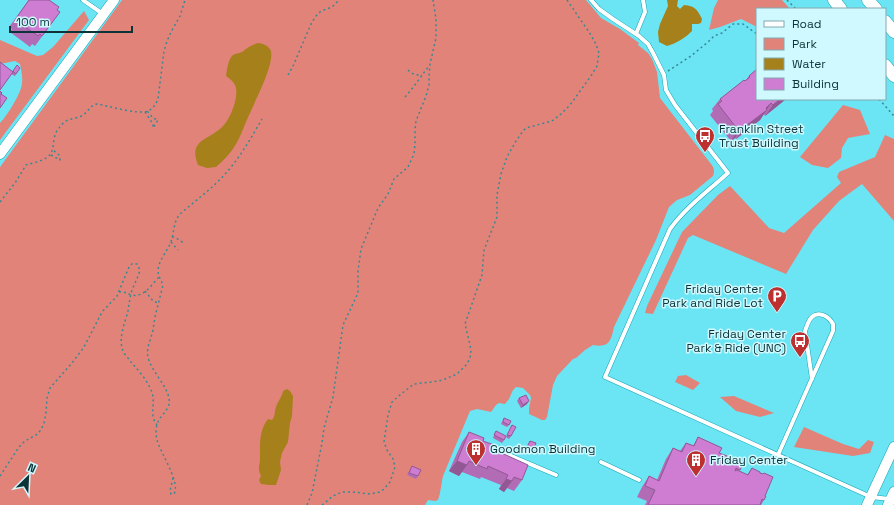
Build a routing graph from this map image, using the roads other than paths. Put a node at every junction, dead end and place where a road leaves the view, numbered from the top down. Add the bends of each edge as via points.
1 (82, 0) edge
2 (114, 0) edge
3 (599, 0) edge
4 (643, 0) edge
5 (834, 0) edge
6 (868, 0) edge
7 (593, 2) edge
8 (840, 8) edge
9 (875, 8) edge
10 (103, 15) junction
11 (886, 22) edge
12 (894, 32) edge
13 (636, 34) junction
14 (886, 66) edge
15 (894, 76) edge
16 (0, 154) edge
17 (812, 379) junction
18 (894, 447) edge
19 (491, 448) edge
20 (778, 455) junction
21 (601, 462) dead end
22 (556, 475) dead end
23 (639, 480) dead end
24 (892, 499) edge
25 (869, 501) edge

1 - 10 lane
2 - 10 street
3 - 7 lane
4 - 13 lane via 645,12
5 - 8 main road
6 - 9 main road
7 - 13 lane
10 - 16 street
11 - 12 main road
13 - 20 lane via 648,44 653,53 664,75 666,90 675,105 728,173 689,206 670,229 605,377
14 - 15 main road
17 - 17 lane via 834,331 829,318 821,314 810,318 805,331
17 - 20 lane
18 - 25 street
19 - 22 lane
20 - 25 lane
21 - 23 lane
24 - 25 lane

